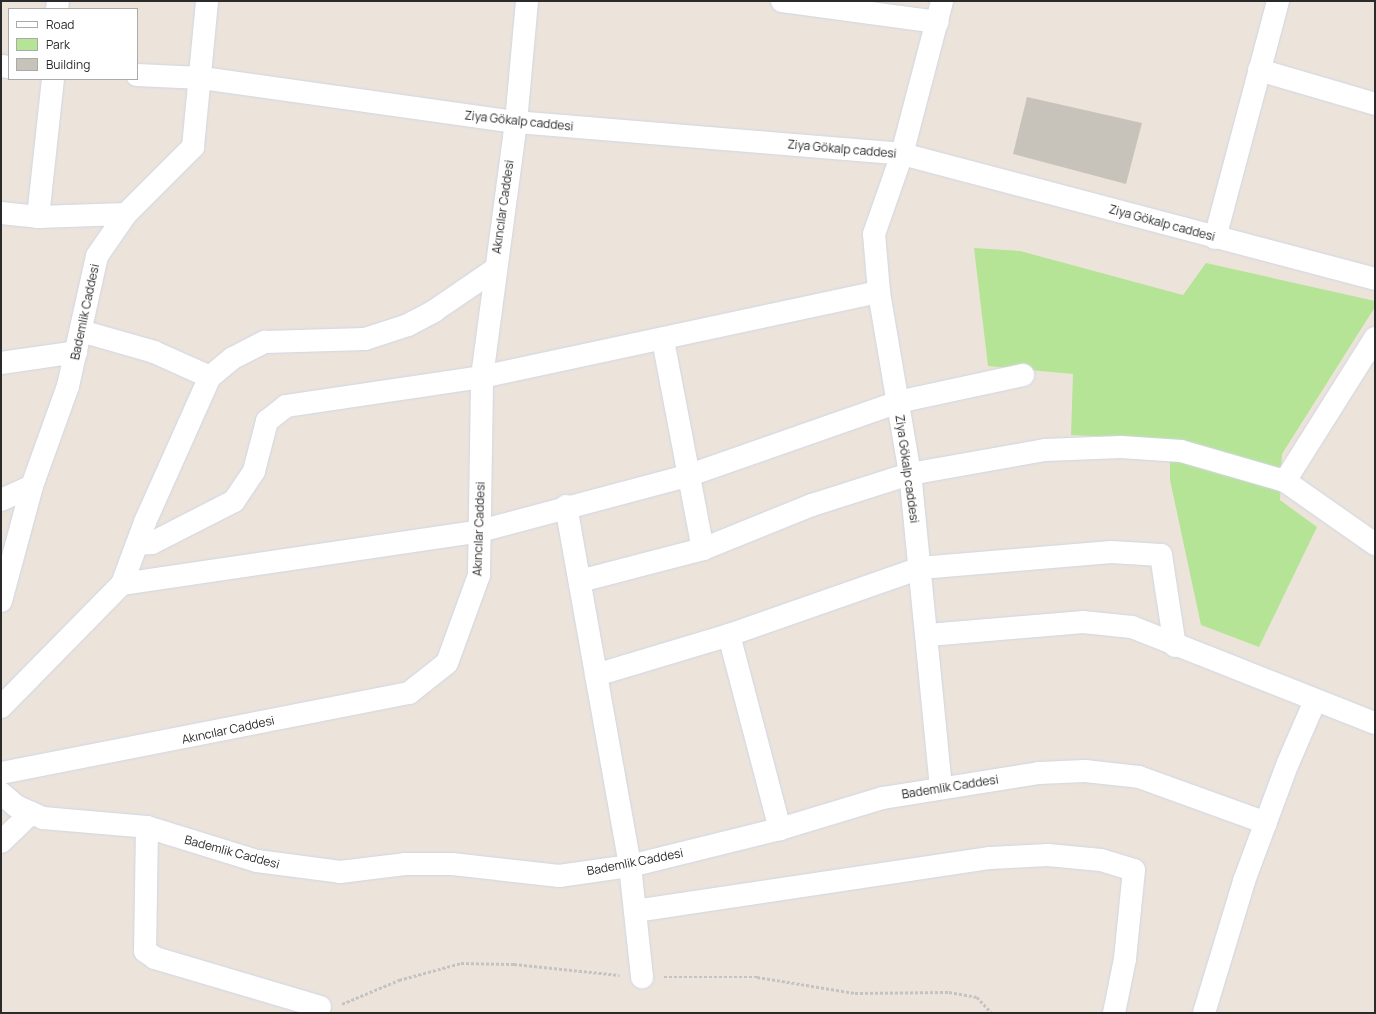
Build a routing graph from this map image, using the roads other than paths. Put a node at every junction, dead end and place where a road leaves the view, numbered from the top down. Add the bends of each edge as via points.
1 (207, 1) edge
2 (527, 1) edge
3 (782, 1) edge
4 (942, 1) edge
5 (1278, 1) edge
6 (938, 22) junction
7 (1259, 70) junction
8 (138, 76) edge
9 (202, 78) junction
10 (53, 80) edge
11 (1375, 104) edge
12 (516, 122) junction
13 (902, 154) junction
14 (1, 213) edge
15 (126, 214) junction
16 (38, 217) junction
17 (1215, 238) junction
18 (494, 270) junction
19 (1375, 279) edge
20 (879, 292) junction
21 (81, 331) junction
22 (1375, 338) edge
23 (663, 340) junction
24 (76, 352) junction
25 (1, 363) edge
26 (1023, 375) dead end
27 (210, 377) junction
28 (482, 377) junction
29 (898, 402) junction
30 (910, 474) junction
31 (687, 476) junction
32 (1285, 481) junction
33 (32, 486) junction
34 (1, 500) edge
35 (566, 506) junction
36 (480, 532) junction
37 (137, 544) junction
38 (1375, 544) edge
39 (704, 549) junction
40 (920, 568) junction
41 (580, 581) junction
42 (122, 584) junction
43 (1, 601) edge
44 (729, 635) junction
45 (928, 635) junction
46 (1175, 646) junction
47 (596, 675) junction
48 (1315, 701) junction
49 (1, 707) edge
50 (1375, 723) edge
51 (1, 773) edge
52 (941, 788) junction
53 (1, 794) edge
54 (31, 813) junction
55 (1266, 823) junction
56 (147, 827) junction
57 (780, 829) junction
58 (1, 842) edge
59 (630, 866) junction
60 (635, 911) junction
61 (642, 977) dead end
62 (320, 1007) dead end
63 (1114, 1013) edge
64 (1204, 1013) edge

1 - 9 street, Bademlik Caddesi
2 - 12 street, Akıncılar Caddesi
3 - 6 street
4 - 6 street, Ziya Gökalp caddesi
5 - 7 street
6 - 13 street, Ziya Gökalp caddesi
7 - 11 street
7 - 17 street
8 - 9 street, Ziya Gökalp caddesi
9 - 12 street, Ziya Gökalp caddesi
9 - 15 street, Bademlik Caddesi via 194,147
10 - 16 street
12 - 13 street, Ziya Gökalp caddesi
12 - 18 street, Akıncılar Caddesi
13 - 17 street, Ziya Gökalp caddesi
13 - 20 street, Ziya Gökalp caddesi via 874,234
14 - 16 street
15 - 16 street
15 - 21 street, Bademlik Caddesi via 97,256
17 - 19 street, Ziya Gökalp caddesi
18 - 27 street via 434,312 408,325 365,339 266,342 233,358
18 - 28 street, Akıncılar Caddesi
20 - 23 street
20 - 29 street, Ziya Gökalp caddesi
21 - 24 street, Bademlik Caddesi
21 - 27 street via 154,352
22 - 32 street
23 - 28 street
23 - 31 street
24 - 25 street
24 - 33 street, Bademlik Caddesi via 68,386
26 - 29 street
27 - 37 street
28 - 36 street, Akıncılar Caddesi
28 - 37 street via 279,409 267,421 250,481 234,501 152,543
29 - 30 street, Ziya Gökalp caddesi
29 - 31 street
30 - 32 street via 1045,450 1121,447 1181,451
30 - 39 street via 812,505
30 - 40 street, Ziya Gökalp caddesi
31 - 35 street
31 - 39 street
32 - 38 street
33 - 34 street
33 - 43 street, Bademlik Caddesi
35 - 36 street
35 - 41 street
36 - 42 street
36 - 51 street, Akıncılar Caddesi via 479,575 446,663 409,693
37 - 42 street
39 - 41 street
40 - 44 street
40 - 45 street, Ziya Gökalp caddesi
40 - 46 street via 1111,552 1161,555
41 - 47 street
42 - 49 street
44 - 47 street
44 - 57 street
45 - 46 street via 1083,622 1132,627
45 - 52 street, Ziya Gökalp caddesi
46 - 48 street
47 - 59 street
48 - 50 street
48 - 55 street
52 - 55 street, Bademlik Caddesi via 1039,773 1085,770 1139,777
52 - 57 street, Bademlik Caddesi via 883,798
53 - 54 street, Bademlik Caddesi
54 - 56 street, Bademlik Caddesi via 43,818
54 - 58 street
55 - 64 street via 1224,939
56 - 59 street, Bademlik Caddesi via 257,861 340,872 405,864 452,864 560,876
56 - 62 street via 146,951 155,958
57 - 59 street, Bademlik Caddesi
59 - 60 street
60 - 61 street
60 - 63 street via 990,858 1048,855 1101,860 1134,870 1125,959

